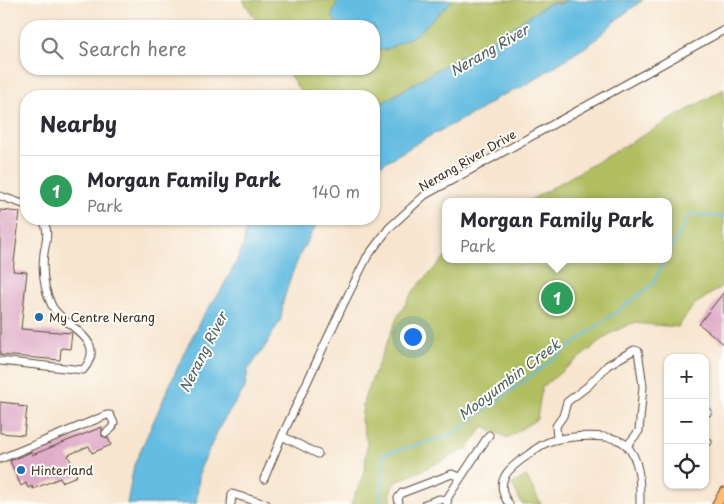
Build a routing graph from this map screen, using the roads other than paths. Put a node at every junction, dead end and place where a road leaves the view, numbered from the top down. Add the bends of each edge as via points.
1 (724, 30) edge
2 (0, 196) edge
3 (20, 203) edge
4 (44, 225) edge
5 (0, 361) edge
6 (106, 432) dead end
7 (489, 435) dead end
8 (282, 436) junction
9 (557, 440) junction
10 (627, 446) junction
11 (318, 454) dead end
12 (0, 459) edge
13 (461, 478) junction
14 (264, 479) dead end
15 (724, 492) edge
16 (447, 502) edge
17 (258, 503) edge
18 (231, 504) edge
19 (266, 504) edge
20 (399, 504) edge
21 (425, 504) edge
22 (509, 504) edge
23 (640, 504) edge
24 (717, 504) edge

1 - 8 street, Nerang River Drive via 425,195 389,228 367,257
2 - 3 street
4 - 5 street via 48,234 44,267 48,296 58,316 85,336 89,343 88,364 83,370
6 - 12 street via 114,423 110,415
7 - 13 street
8 - 11 street
8 - 14 street, Nerang River Drive
9 - 10 street via 605,437
9 - 10 street via 556,426 567,402 608,365 634,350 638,351 643,386 639,431
9 - 22 street via 542,444 510,468 502,484
10 - 23 street via 637,466
13 - 16 street
13 - 20 street via 452,474 402,493 398,498
15 - 24 main road
16 - 21 street via 438,499
17 - 18 street via 232,494
17 - 19 street

